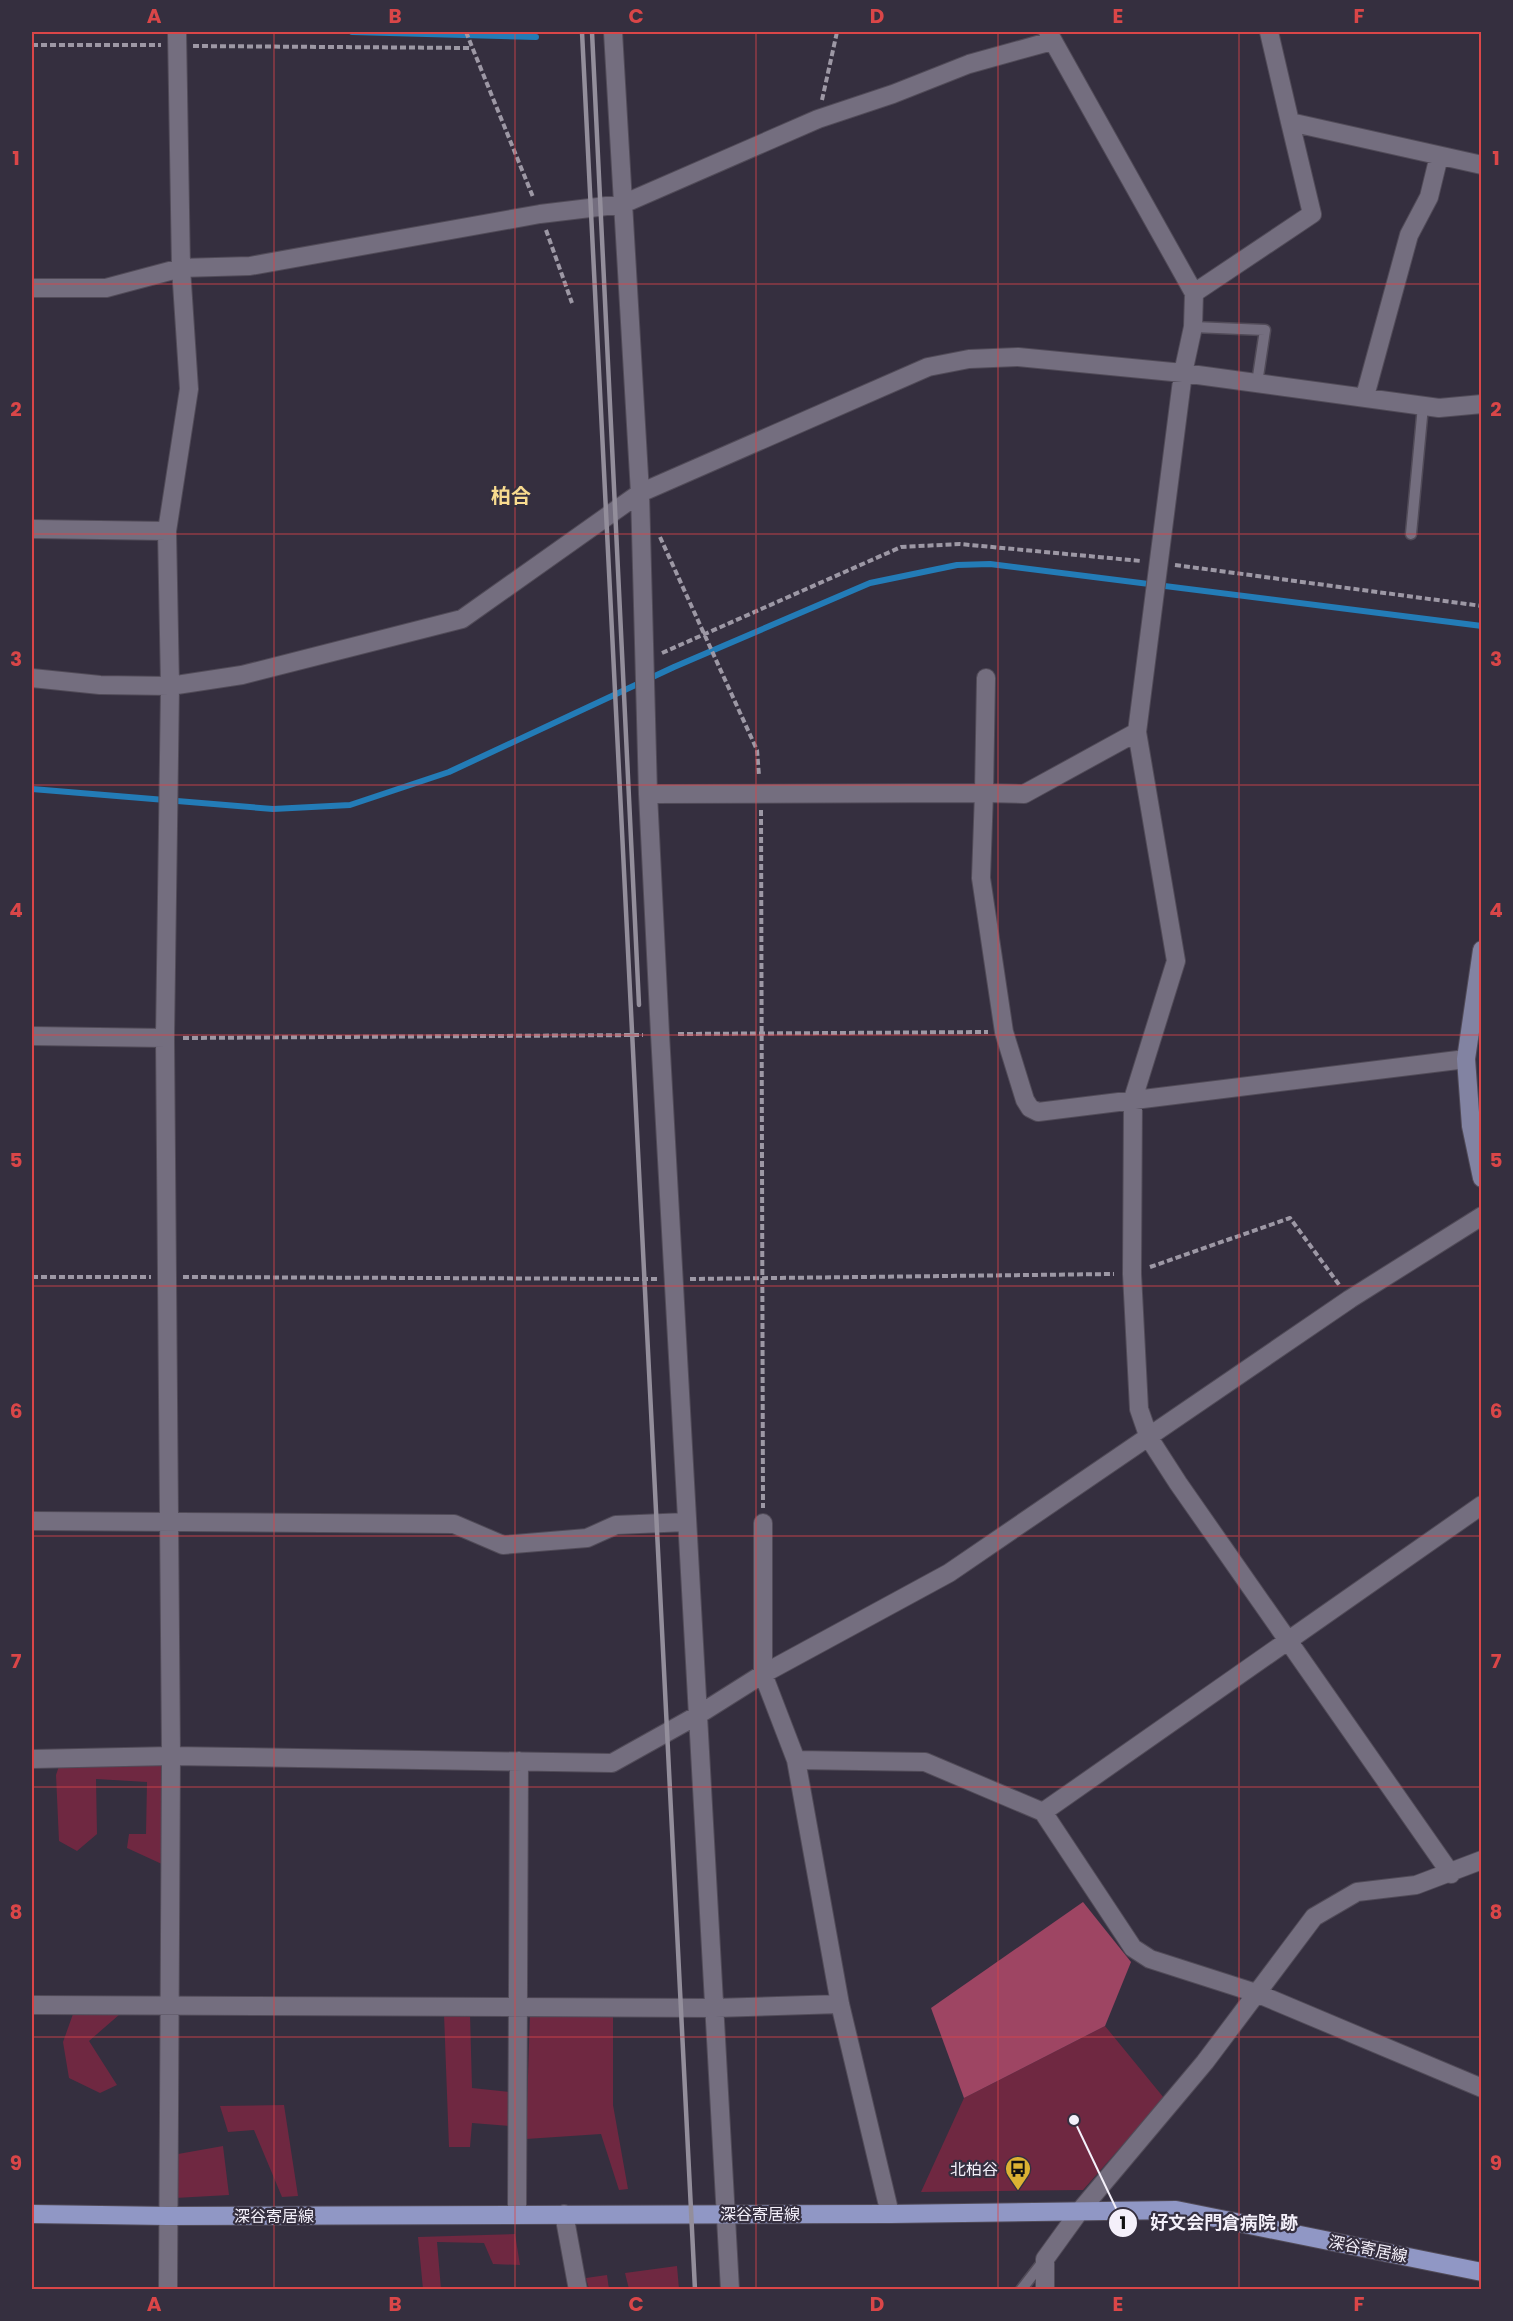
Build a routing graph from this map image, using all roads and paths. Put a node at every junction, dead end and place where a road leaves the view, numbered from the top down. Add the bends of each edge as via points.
1 (466, 32) edge
2 (613, 32) edge
3 (837, 32) edge
4 (1269, 32) edge
5 (1054, 35) edge
6 (177, 38) edge
7 (32, 45) edge
8 (471, 48) junction
9 (818, 119) junction
10 (1290, 122) junction
11 (1439, 156) junction
12 (1482, 165) edge
13 (623, 204) junction
14 (540, 214) junction
15 (181, 268) junction
16 (32, 288) edge
17 (1194, 293) junction
18 (572, 303) dead end
19 (1193, 327) junction
20 (1183, 373) junction
21 (1257, 382) junction
22 (1365, 396) junction
23 (1482, 405) edge
24 (1423, 406) junction
25 (640, 493) junction
26 (655, 526) dead end
27 (32, 529) edge
28 (167, 531) junction
29 (1411, 534) dead end
30 (1159, 563) junction
31 (1482, 606) edge
32 (704, 635) junction
33 (644, 660) junction
34 (32, 678) edge
35 (986, 678) dead end
36 (170, 686) junction
37 (1137, 732) junction
38 (984, 793) junction
39 (648, 794) junction
40 (761, 795) junction
41 (1481, 955) edge
42 (1004, 1032) junction
43 (762, 1033) junction
44 (660, 1035) junction
45 (32, 1036) edge
46 (165, 1038) junction
47 (1466, 1059) junction
48 (1133, 1099) junction
49 (1482, 1178) edge
50 (1482, 1216) edge
51 (1132, 1274) junction
52 (169, 1276) junction
53 (32, 1277) edge
54 (762, 1277) junction
55 (674, 1279) junction
56 (1350, 1299) junction
57 (1149, 1438) junction
58 (1482, 1505) edge
59 (32, 1521) edge
60 (168, 1522) junction
61 (687, 1522) junction
62 (764, 1522) joint
63 (1288, 1639) junction
64 (763, 1674) junction
65 (698, 1715) junction
66 (171, 1756) junction
67 (32, 1759) edge
68 (796, 1760) junction
69 (519, 1761) junction
70 (1043, 1812) junction
71 (1482, 1860) edge
72 (1451, 1874) junction
73 (1256, 1993) junction
74 (170, 2004) junction
75 (840, 2004) junction
76 (32, 2005) edge
77 (519, 2007) junction
78 (715, 2008) junction
79 (1482, 2088) edge
80 (1079, 2212) junction
81 (32, 2214) edge
82 (517, 2214) junction
83 (564, 2214) junction
84 (727, 2214) junction
85 (890, 2214) junction
86 (168, 2216) junction
87 (1045, 2259) junction
88 (1482, 2272) edge
89 (168, 2289) edge
90 (578, 2289) edge
91 (730, 2289) edge
92 (1021, 2289) edge
93 (1045, 2289) edge

1 - 8 path
2 - 13 street
3 - 9 path
4 - 10 street
5 - 9 street
5 - 17 street
6 - 7 path
6 - 8 path
6 - 15 street
8 - 14 path
9 - 13 street
10 - 11 street
10 - 17 street via 1312,214
11 - 12 street
11 - 22 street via 1429,197 1409,235
13 - 14 street
13 - 25 street
14 - 15 street via 250,266
14 - 18 path
15 - 16 street via 106,288
15 - 28 street via 189,388
17 - 19 street
19 - 20 street
19 - 21 lane via 1265,330
20 - 21 street
20 - 25 street via 1018,357 969,359 928,367
20 - 30 street
21 - 22 street
22 - 24 street
23 - 24 street
24 - 29 lane
25 - 33 street
25 - 36 street via 462,619 242,675
26 - 32 path
27 - 28 street
28 - 36 street
30 - 31 path
30 - 32 path via 960,544 901,547
30 - 37 street
32 - 33 path
32 - 40 path via 757,750
33 - 39 street
34 - 36 street via 100,685
35 - 38 street
36 - 46 street
37 - 38 street via 1024,794
37 - 48 street via 1176,961
38 - 40 street
38 - 42 street via 981,878
39 - 40 street
39 - 44 street
40 - 43 path
41 - 47 street
42 - 43 path
42 - 48 street via 1030,1108 1038,1112
43 - 44 path
43 - 54 path
44 - 46 path
44 - 55 street
45 - 46 street
46 - 52 street
47 - 48 street
47 - 49 street via 1471,1126
48 - 51 street
50 - 56 street
51 - 54 path
51 - 56 path via 1290,1218
51 - 57 street via 1139,1409
52 - 53 path
52 - 55 path
52 - 60 street
54 - 55 path
54 - 62 path
55 - 61 street
56 - 57 street
57 - 63 street
57 - 64 street via 949,1573
58 - 63 street
59 - 60 street
60 - 61 street via 454,1524 503,1545 587,1538 616,1526
60 - 66 street
61 - 65 street
62 - 64 street
63 - 70 street
63 - 72 street
64 - 65 street
64 - 68 street
65 - 69 street via 612,1763
65 - 78 street
66 - 67 street
66 - 69 street
66 - 74 street
68 - 70 street via 925,1762
68 - 75 street
69 - 77 street
70 - 73 street via 1133,1948 1150,1959
71 - 72 street
72 - 73 street via 1416,1885 1357,1892 1314,1917
73 - 79 street
73 - 80 street via 1205,2062
74 - 76 street
74 - 77 street
74 - 86 street
75 - 78 street
75 - 85 street
77 - 78 street
77 - 82 street
78 - 84 street
80 - 85 main road, 深谷寄居線
80 - 87 street
80 - 88 main road, 深谷寄居線 via 1176,2210
81 - 86 main road, 深谷寄居線
82 - 83 main road, 深谷寄居線
82 - 86 main road, 深谷寄居線
83 - 84 main road, 深谷寄居線
83 - 90 street
84 - 85 main road, 深谷寄居線
84 - 91 street
86 - 89 street
87 - 92 lane
87 - 93 street

